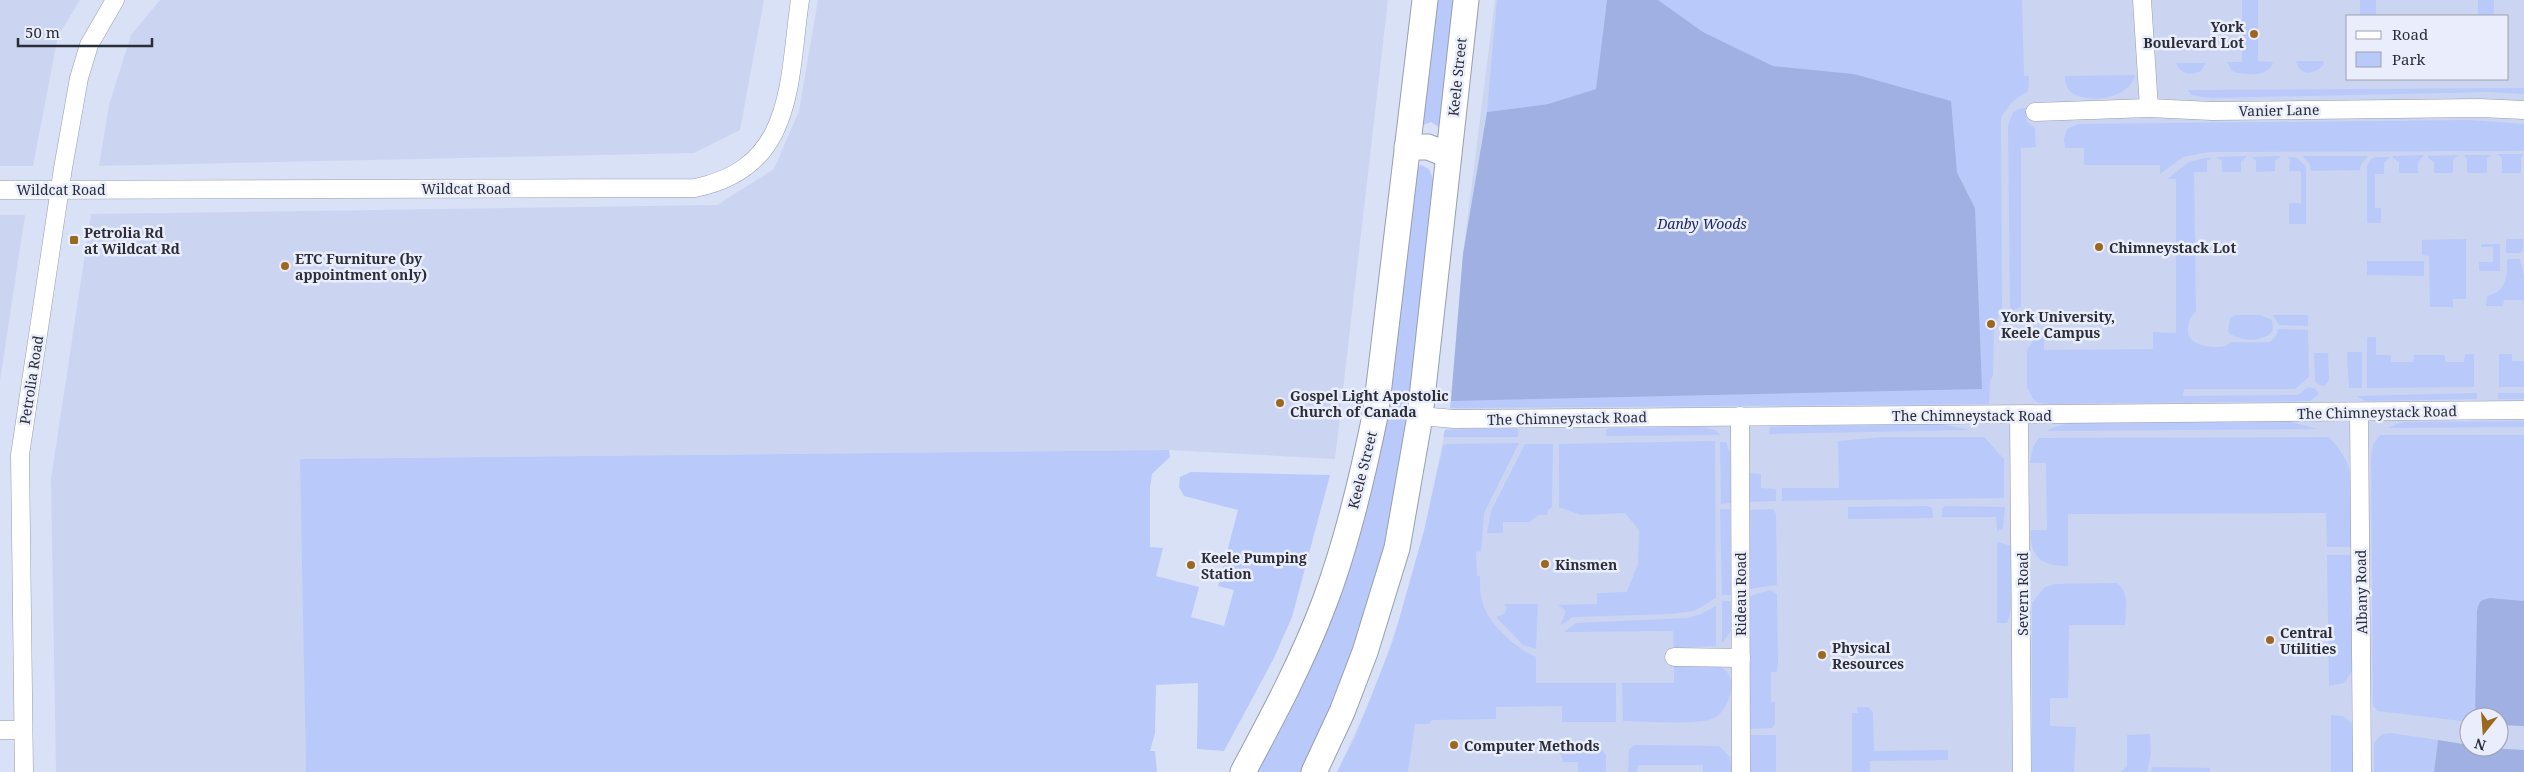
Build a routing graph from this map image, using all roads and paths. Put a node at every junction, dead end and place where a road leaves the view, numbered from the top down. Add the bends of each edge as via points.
1 (114, 0) edge
2 (800, 0) edge
3 (1425, 0) edge
4 (1466, 0) edge
5 (2142, 0) edge
6 (2149, 108) junction
7 (2524, 110) edge
8 (2035, 112) dead end
9 (1407, 147) junction
10 (1448, 155) junction
11 (0, 190) edge
12 (60, 190) junction
13 (2524, 410) edge
14 (2359, 412) junction
15 (1420, 416) junction
16 (1740, 416) junction
17 (2019, 416) junction
18 (1674, 657) dead end
19 (1741, 658) junction
20 (0, 730) edge
21 (23, 730) junction
22 (24, 772) edge
23 (1244, 772) edge
24 (1314, 772) edge
25 (1741, 772) edge
26 (2022, 772) edge
27 (2362, 772) edge

1 - 12 street, Petrolia Road via 96,28 84,60
2 - 12 street, Wildcat Road via 780,121 771,141 740,173 717,184 695,188
3 - 9 main road, Keele Street
4 - 10 main road, Keele Street
5 - 6 street
6 - 7 street, Vanier Lane via 2212,111
6 - 8 street, Vanier Lane
9 - 10 main road via 1428,147
9 - 23 main road, Keele Street via 1376,411 1363,470 1325,601
10 - 15 main road, Keele Street
11 - 12 street, Wildcat Road
12 - 21 street, Petrolia Road via 20,455
13 - 14 street, The Chimneystack Road
14 - 17 street, The Chimneystack Road
14 - 27 street, Albany Road
15 - 16 street, The Chimneystack Road via 1454,420
15 - 24 main road, Keele Street via 1397,548 1385,591 1342,712
16 - 17 street, The Chimneystack Road
16 - 19 street, Rideau Road
17 - 26 street, Severn Road
18 - 19 street
19 - 25 street, Rideau Road
20 - 21 street
21 - 22 street, Petrolia Road

